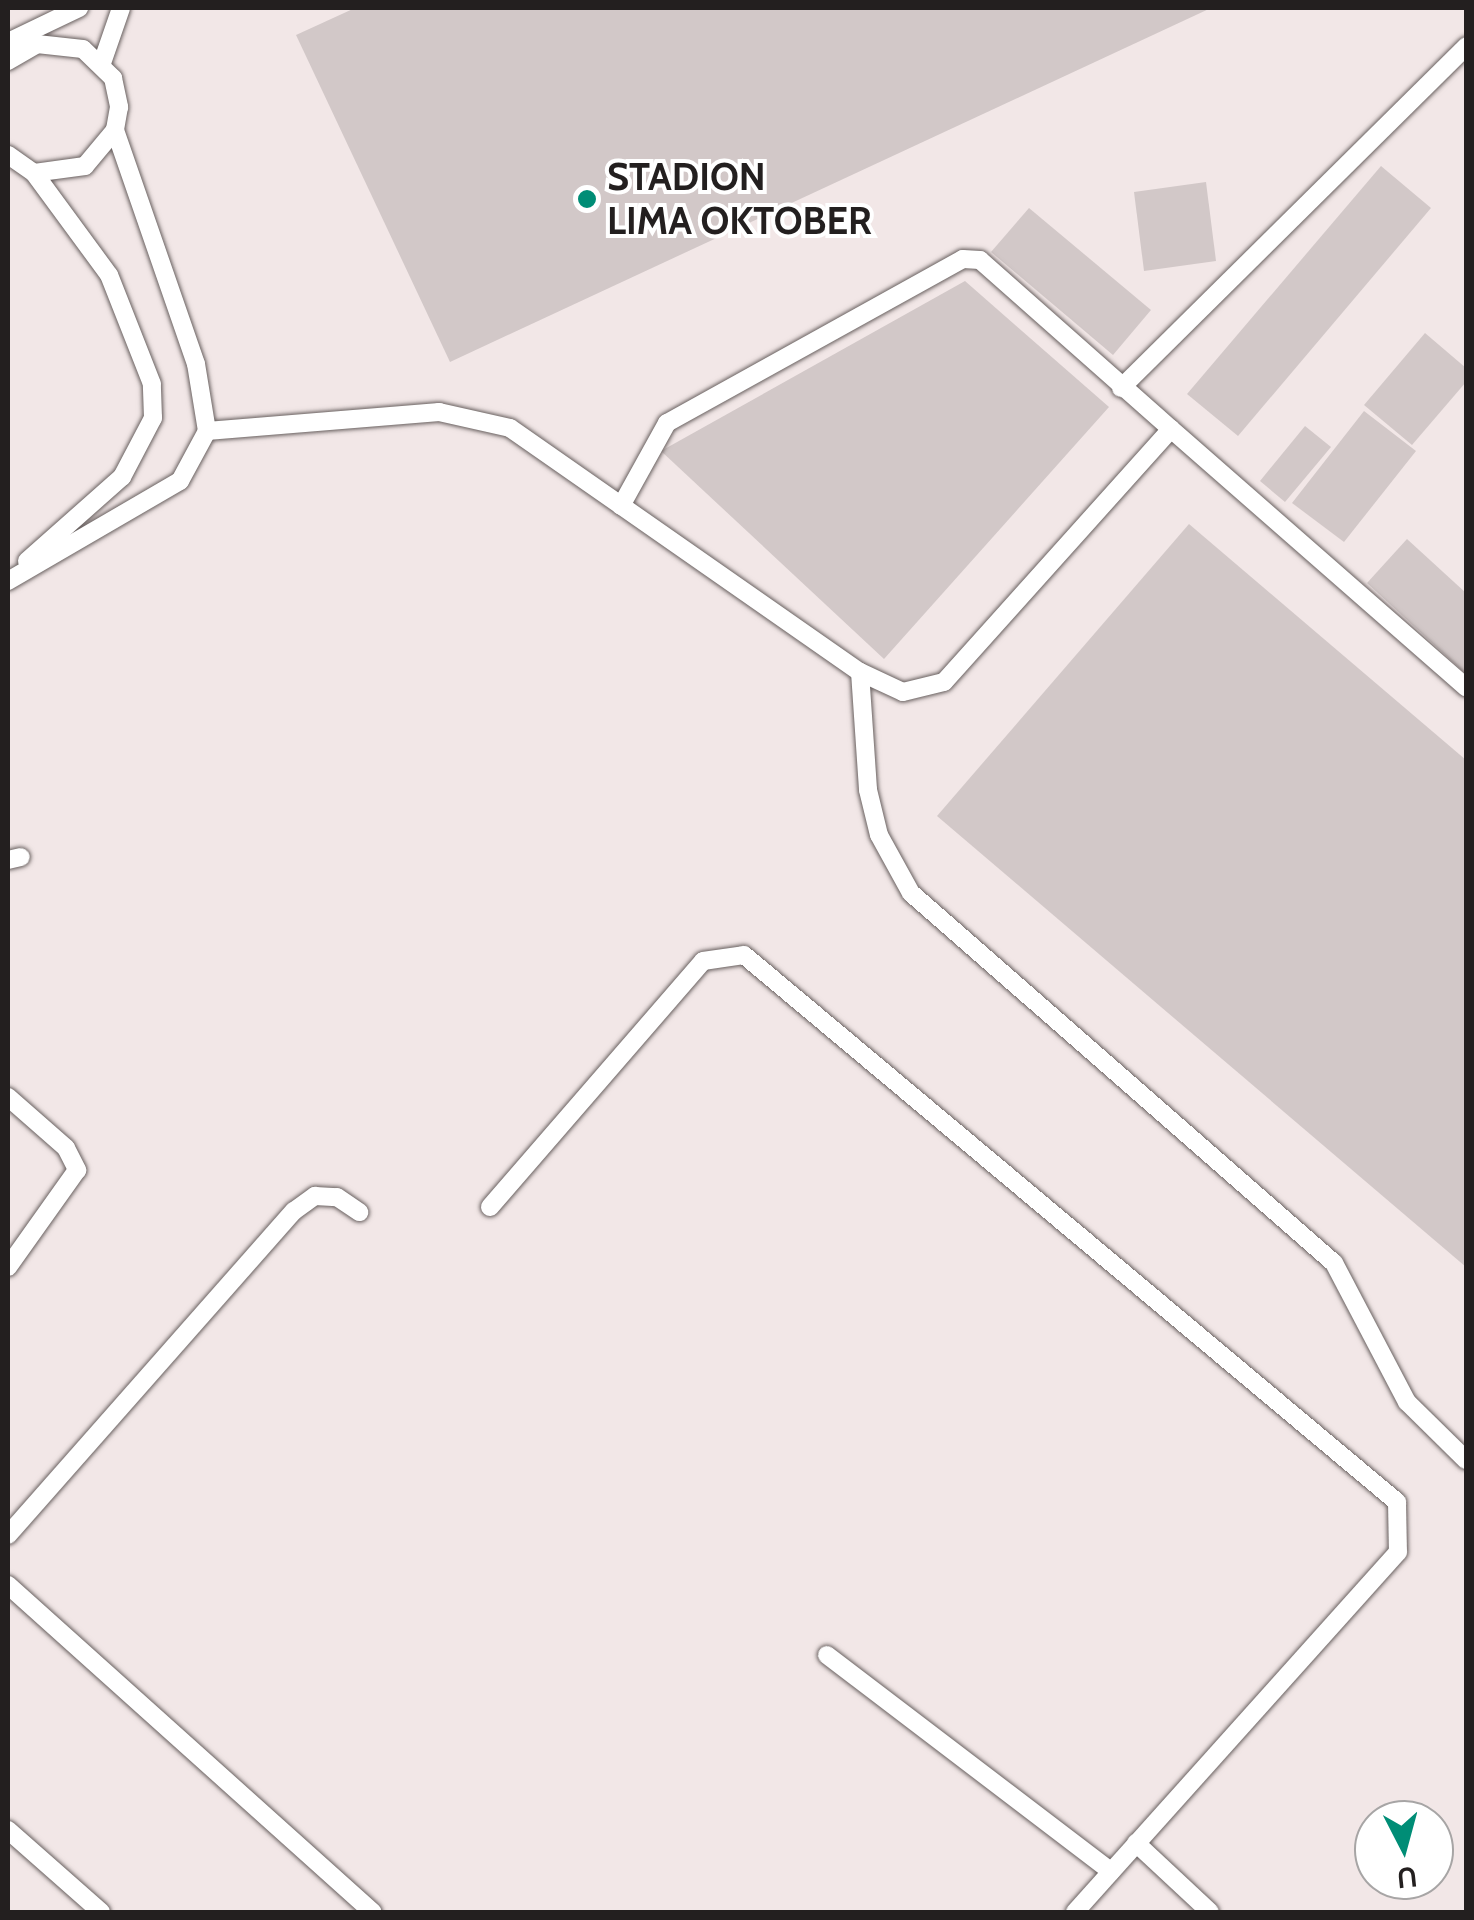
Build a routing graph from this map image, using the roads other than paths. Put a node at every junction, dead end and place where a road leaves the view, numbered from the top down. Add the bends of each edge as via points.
1 (79, 8) edge
2 (121, 8) edge
3 (8, 42) edge
4 (1466, 46) edge
5 (8, 61) edge
6 (102, 63) junction
7 (115, 130) junction
8 (8, 156) edge
9 (34, 173) junction
10 (1121, 388) junction
11 (1171, 429) junction
12 (207, 431) junction
13 (621, 506) junction
14 (8, 579) edge
15 (860, 672) junction
16 (1466, 687) edge
17 (8, 1097) edge
18 (490, 1207) dead end
19 (359, 1212) dead end
20 (8, 1267) edge
21 (1466, 1460) edge
22 (8, 1535) edge
23 (8, 1585) edge
24 (827, 1655) dead end
25 (8, 1830) edge
26 (1136, 1843) junction
27 (1111, 1871) junction
28 (101, 1912) edge
29 (373, 1912) edge
30 (1076, 1912) edge
31 (1210, 1912) edge

1 - 3 lane
2 - 6 lane
4 - 10 lane
5 - 6 lane via 60,42
6 - 7 lane via 119,106
7 - 9 lane via 84,166
7 - 12 lane via 196,364
8 - 9 lane
9 - 14 lane via 109,274 152,384 154,418 122,477
10 - 11 lane
10 - 13 lane via 980,260 963,258 667,422
11 - 15 lane via 944,682 903,692
11 - 16 lane
12 - 13 lane via 472,417 510,428
12 - 14 lane via 180,481
13 - 15 lane
15 - 21 lane via 868,790 878,835 911,893 1334,1263 1407,1402
17 - 20 lane via 66,1148 77,1170
18 - 26 lane via 703,961 744,955 1386,1490 1401,1514 1398,1552
19 - 22 lane via 315,1196 294,1212
23 - 29 lane
24 - 27 lane
25 - 28 lane
26 - 27 lane
26 - 31 lane
27 - 30 lane

